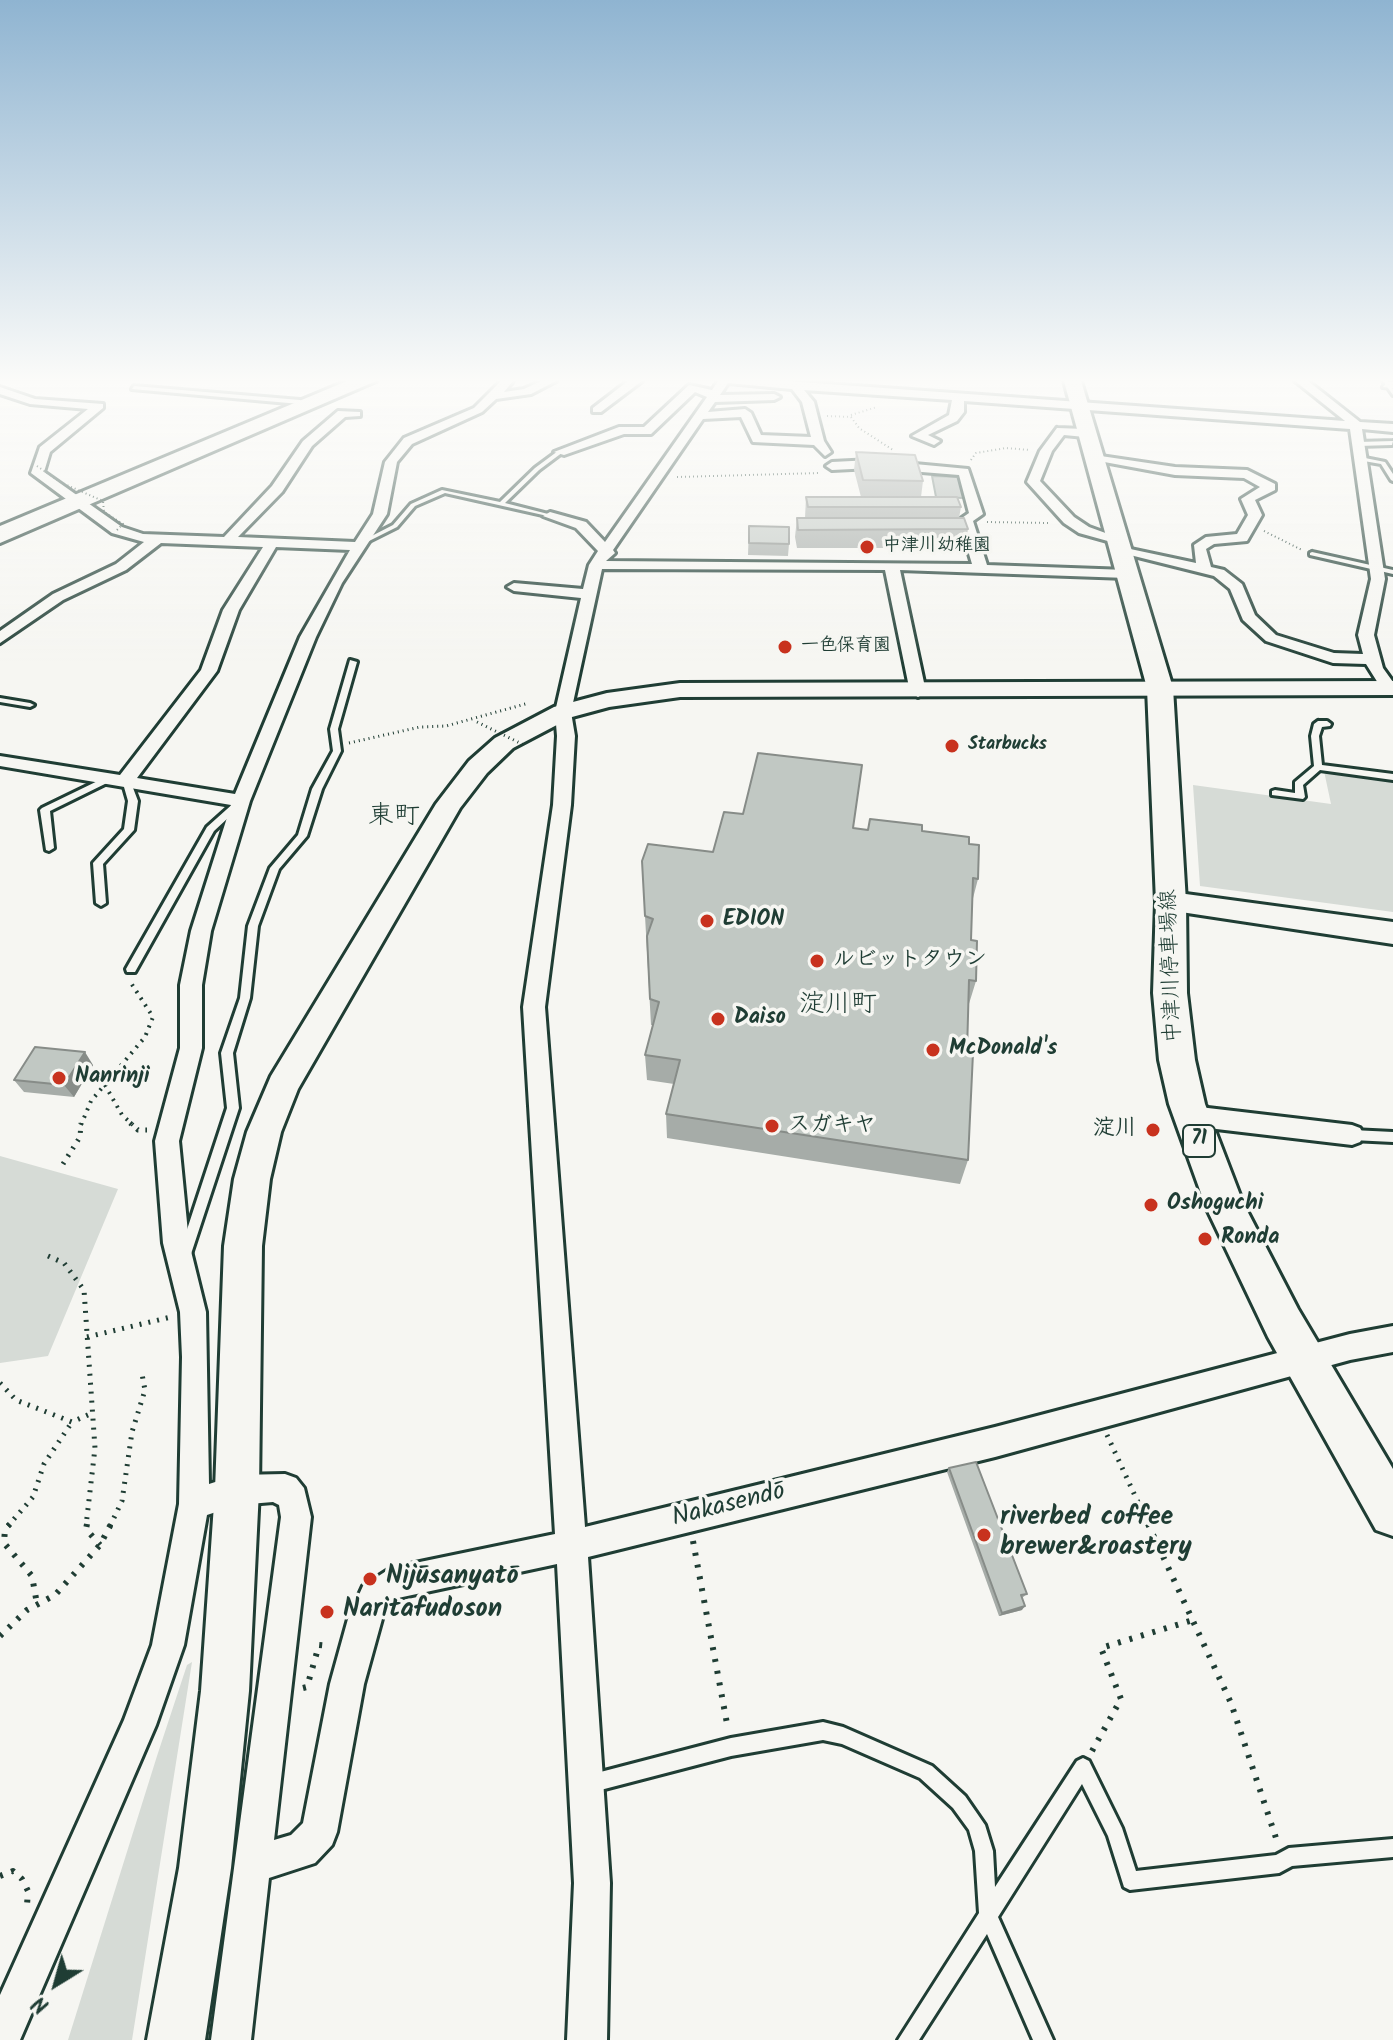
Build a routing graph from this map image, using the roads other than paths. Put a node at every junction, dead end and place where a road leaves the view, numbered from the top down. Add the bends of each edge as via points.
1 (42, 476) edge
2 (130, 476) edge
3 (133, 476) edge
4 (286, 476) edge
5 (388, 476) edge
6 (532, 476) edge
7 (658, 476) edge
8 (965, 476) edge
9 (1035, 476) edge
10 (1099, 476) edge
11 (1251, 476) edge
12 (1363, 476) edge
13 (75, 500) junction
14 (503, 502) junction
15 (550, 516) joint
16 (0, 525) edge
17 (0, 535) edge
18 (157, 539) junction
19 (229, 539) junction
20 (273, 541) junction
21 (359, 544) junction
22 (1119, 546) junction
23 (1312, 554) road end
24 (602, 559) junction
25 (892, 567) junction
26 (1204, 568) junction
27 (1376, 568) junction
28 (981, 569) junction
29 (1393, 572) edge
30 (1127, 574) junction
31 (514, 587) dead end
32 (590, 594) junction
33 (0, 638) edge
34 (1371, 659) junction
35 (353, 662) dead end
36 (1160, 688) junction
37 (1391, 688) edge
38 (918, 692) junction
39 (5, 701) edge
40 (30, 705) dead end
41 (0, 710) edge
42 (563, 712) junction
43 (1327, 724) dead end
44 (0, 761) edge
45 (1318, 767) junction
46 (1393, 777) edge
47 (118, 779) junction
48 (1275, 793) dead end
49 (241, 801) junction
50 (49, 848) dead end
51 (1171, 902) junction
52 (101, 903) dead end
53 (1393, 933) edge
54 (131, 969) road end
55 (1191, 1116) junction
56 (1352, 1135) joint
57 (1393, 1137) edge
58 (182, 1266) junction
59 (1393, 1339) edge
60 (1305, 1359) junction
61 (237, 1490) junction
62 (194, 1504) junction
63 (1393, 1513) edge
64 (571, 1546) junction
65 (588, 1784) junction
66 (1393, 1848) edge
67 (253, 1865) junction
68 (988, 1916) junction
69 (0, 2040) edge
70 (176, 2040) edge
71 (231, 2040) edge
72 (587, 2040) edge
73 (908, 2040) edge
74 (1043, 2040) edge

1 - 13 street
2 - 13 highway
3 - 13 highway
4 - 19 street
5 - 21 street via 380,514
6 - 14 lane
7 - 24 street
8 - 28 street via 976,514 966,520
9 - 22 street via 1033,482 1076,525
10 - 22 main road, 中津川停車場線 / 71
11 - 26 street via 1270,487 1248,499 1255,515 1242,538 1211,540 1199,548
12 - 27 street
13 - 16 highway
13 - 17 highway
13 - 18 street via 130,537
14 - 15 lane
14 - 21 lane via 444,491 413,505 395,526
15 - 24 street via 581,525
18 - 19 street
18 - 33 street via 121,567 58,597
19 - 20 street
20 - 21 street
20 - 47 street via 231,610 209,671
21 - 49 street via 308,637
22 - 26 street
22 - 30 main road, 中津川停車場線 / 71
23 - 27 lane
24 - 25 street
24 - 32 street
25 - 28 street
25 - 38 street
26 - 34 street via 1237,587 1248,617 1271,638 1333,658
27 - 29 lane
27 - 34 street via 1366,635
28 - 30 street
30 - 36 main road, 中津川停車場線 / 71
31 - 32 street
32 - 42 street
34 - 37 street
35 - 58 lane via 334,729 338,745 302,836 275,868 253,926 245,998 227,1053 233,1108
36 - 37 street
36 - 38 street
36 - 51 main road, 中津川停車場線 / 71
38 - 42 street via 680,690
39 - 40 lane
39 - 41 lane
42 - 61 street via 504,743 449,804 283,1086 252,1179 243,1246
42 - 64 street via 562,805 534,1007
43 - 45 lane via 1318,724 1315,736
44 - 47 street
45 - 46 lane
45 - 48 lane via 1298,784 1300,797
47 - 49 street
47 - 50 lane via 45,810
47 - 52 lane via 133,801 129,830 98,863
49 - 54 lane via 210,829
49 - 58 street via 201,931 191,985 191,1048 170,1131 169,1197
51 - 53 street
51 - 55 main road, 中津川停車場線 / 71 via 1170,993 1177,1060
55 - 56 street
55 - 60 main road, 中津川停車場線 / 71 via 1225,1207
56 - 57 lane
58 - 62 street via 196,1357
59 - 60 street, Nakasendō
60 - 63 main road, 中津川停車場線 / 71
60 - 64 street, Nakasendō via 1098,1416
61 - 62 street
61 - 67 street via 285,1489 296,1517
61 - 70 street via 223,1705 205,1868
62 - 69 street via 182,1583 139,1725
64 - 65 street
64 - 67 street, Nakasendō via 391,1584 374,1597 347,1684 319,1832 302,1850
65 - 68 lane via 731,1747 823,1731 843,1736 926,1772 959,1802 976,1825 984,1851
65 - 72 street via 592,1883
66 - 68 lane via 1289,1857 1130,1881 1116,1834 1083,1767
67 - 71 street
68 - 73 lane
68 - 74 lane

